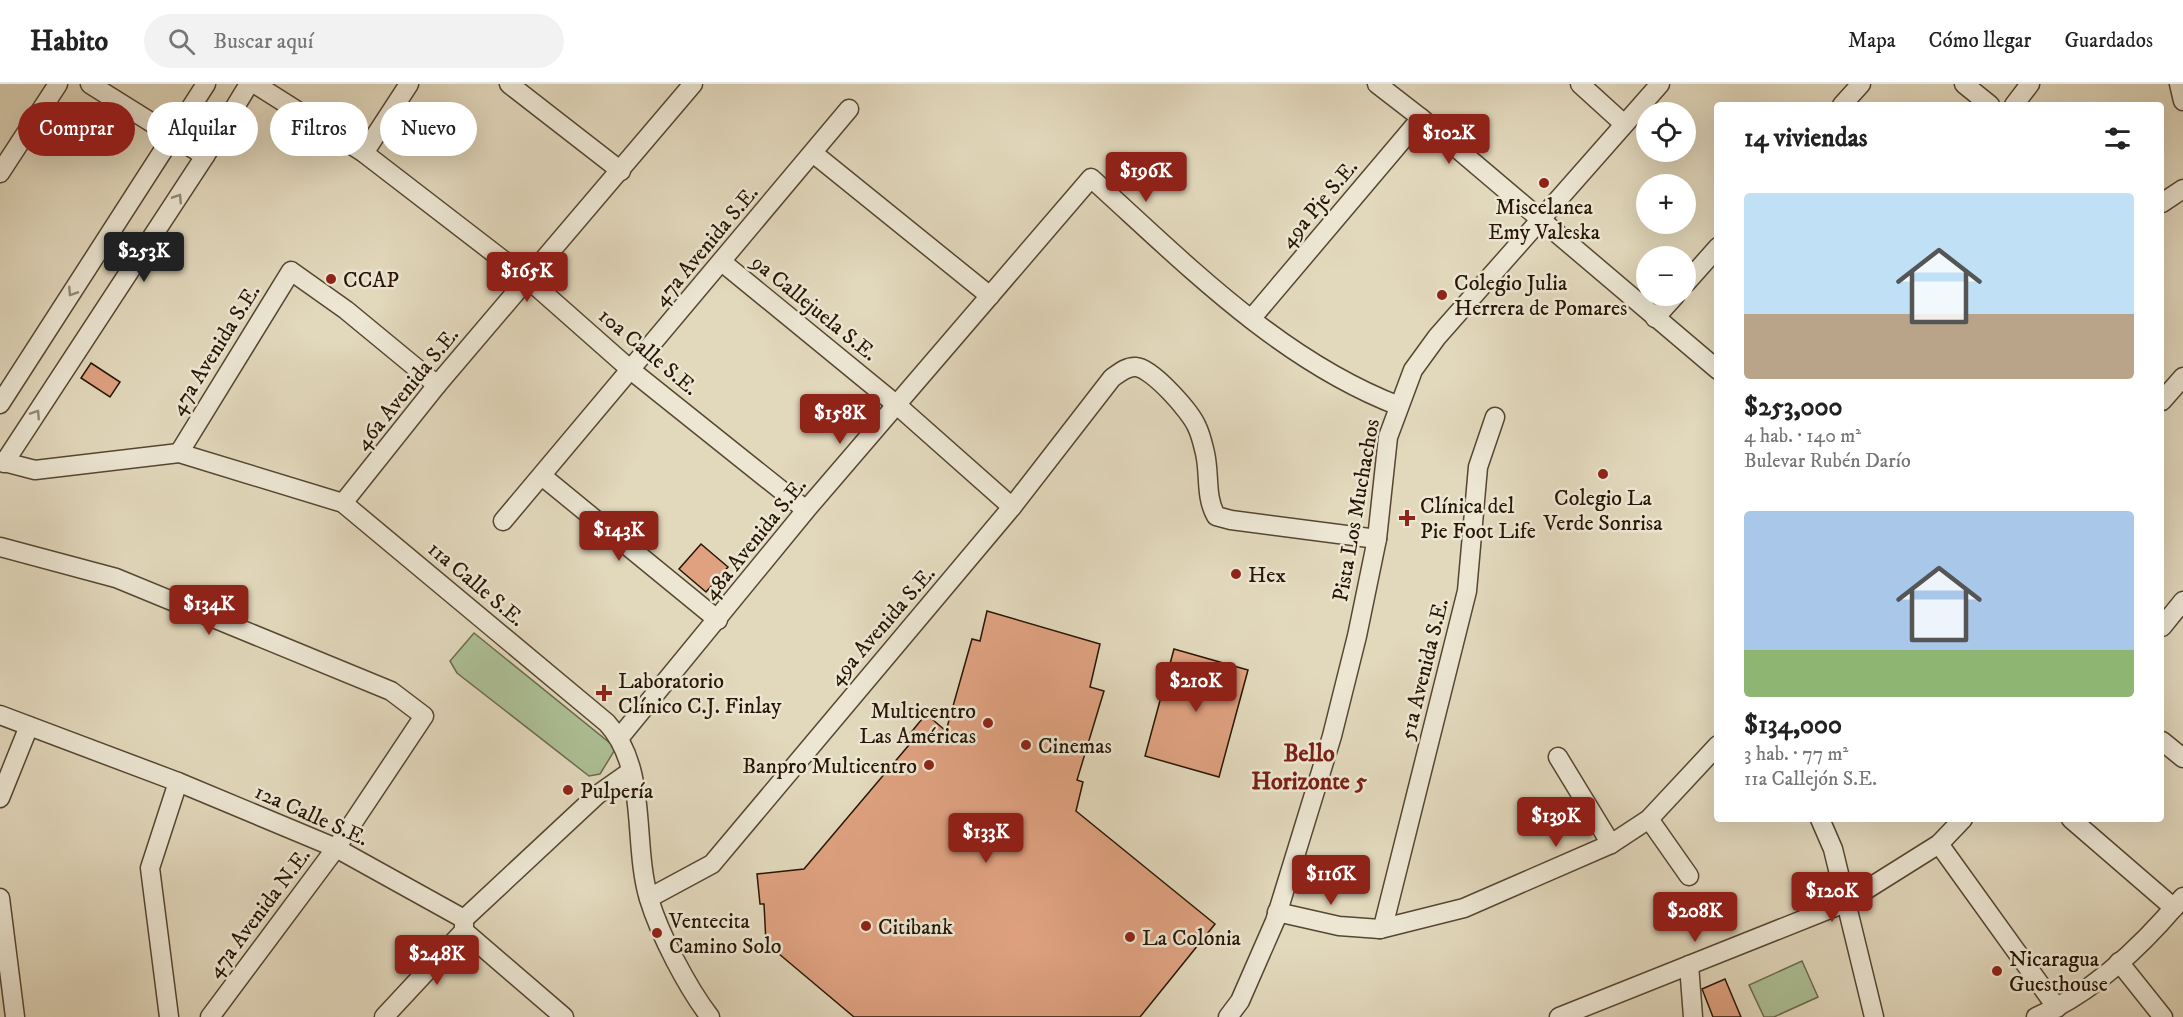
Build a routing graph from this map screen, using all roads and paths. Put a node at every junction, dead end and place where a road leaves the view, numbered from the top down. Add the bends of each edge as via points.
1 (58, 84) edge
2 (90, 84) edge
3 (206, 84) edge
4 (249, 84) edge
5 (255, 84) edge
6 (409, 84) edge
7 (509, 84) edge
8 (693, 84) edge
9 (1377, 84) edge
10 (1580, 84) edge
11 (1660, 84) edge
12 (1861, 84) edge
13 (1964, 84) edge
14 (2030, 84) edge
15 (2179, 84) edge
16 (2183, 101) edge
17 (194, 102) edge
18 (238, 102) edge
19 (283, 102) edge
20 (1845, 102) edge
21 (1986, 102) edge
22 (2016, 102) edge
23 (849, 109) dead end
24 (1421, 118) junction
25 (147, 119) edge
26 (1624, 124) junction
27 (368, 147) edge
28 (813, 153) junction
29 (159, 156) edge
30 (206, 156) edge
31 (368, 156) edge
32 (621, 171) junction
33 (0, 172) edge
34 (2183, 189) edge
35 (2164, 202) edge
36 (1542, 221) junction
37 (1714, 251) edge
38 (723, 262) junction
39 (1696, 271) edge
40 (529, 280) junction
41 (990, 296) junction
42 (1666, 306) edge
43 (1655, 318) junction
44 (1251, 319) junction
45 (1714, 367) edge
46 (632, 370) junction
47 (2183, 377) edge
48 (437, 385) junction
49 (2164, 399) edge
50 (0, 404) edge
51 (898, 406) junction
52 (1399, 406) junction
53 (1495, 417) dead end
54 (179, 453) junction
55 (2, 462) edge
56 (542, 476) junction
57 (343, 503) junction
58 (1012, 507) junction
59 (806, 510) junction
60 (503, 521) dead end
61 (1377, 539) junction
62 (0, 547) edge
63 (2183, 601) edge
64 (718, 620) junction
65 (2164, 625) edge
66 (0, 715) edge
67 (29, 726) junction
68 (621, 737) junction
69 (2164, 743) edge
70 (1714, 748) edge
71 (1558, 757) dead end
72 (2183, 758) edge
73 (631, 771) junction
74 (178, 782) junction
75 (0, 798) edge
76 (1649, 819) junction
77 (1821, 822) edge
78 (1960, 822) edge
79 (2075, 822) edge
80 (1611, 844) junction
81 (1939, 844) junction
82 (336, 848) junction
83 (1689, 876) dead end
84 (0, 898) edge
85 (649, 898) junction
86 (2179, 902) edge
87 (1845, 903) junction
88 (1277, 912) junction
89 (464, 925) junction
90 (1380, 929) junction
91 (2119, 963) junction
92 (1689, 965) junction
93 (2057, 1008) junction
94 (15, 1017) edge
95 (169, 1017) edge
96 (210, 1017) edge
97 (384, 1017) edge
98 (564, 1017) edge
99 (710, 1017) edge
100 (1228, 1017) edge
101 (1559, 1017) edge
102 (1693, 1017) edge
103 (1874, 1017) edge
104 (2036, 1017) edge
105 (2163, 1017) edge

1 - 33 street
2 - 25 street
3 - 17 street
4 - 18 street
5 - 19 street, 10a Calle S.E.
6 - 27 street
7 - 32 street
8 - 32 street, 46a Avenida S.E.
9 - 24 street
10 - 26 street
11 - 26 street, Pista Los Muchachos
12 - 20 street
13 - 21 street
14 - 22 street
15 - 16 street
23 - 28 street, 47a Avenida S.E.
24 - 36 street
24 - 44 street, 49a Pje S.E.
26 - 36 street, Pista Los Muchachos
28 - 38 street, 47a Avenida S.E.
28 - 41 street
29 -> 50 street
55 -> 30 street
31 - 40 street, 10a Calle S.E.
32 - 40 street, 46a Avenida S.E.
34 - 35 street
36 - 43 street
36 - 52 street, Pista Los Muchachos via 1437,336 1413,370
37 - 39 street
38 - 46 street, 47a Avenida S.E.
38 - 51 street, 9a Callejuela S.E.
40 - 46 street, 10a Calle S.E.
40 - 48 street, 46a Avenida S.E.
41 - 44 street, 48a Avenida S.E. via 1091,178
41 - 51 street, 48a Avenida S.E.
42 - 43 street
43 - 45 street
44 - 52 street via 1329,374
46 - 56 street, 47a Avenida S.E.
46 - 59 street, 10a Calle S.E.
47 - 49 street
48 - 54 street, 47a Avenida S.E. via 346,310 291,271
48 - 57 street, 46a Avenida S.E.
51 - 58 street, 9a Callejuela S.E.
51 - 59 street, 48a Avenida S.E.
52 - 61 street, Pista Los Muchachos via 1388,437
53 - 90 street, 51a Avenida S.E. via 1479,467 1467,591
54 - 55 street, 11a Calle S.E. via 35,470
54 - 57 street, 11a Calle S.E.
56 - 60 street, 47a Avenida S.E.
56 - 64 street
57 - 68 street, 11a Calle S.E.
58 - 61 street, 49a Avenida S.E. via 1112,378 1134,367 1155,375 1197,425 1205,454 1209,503 1216,516
58 - 85 street, 49a Avenida S.E. via 712,864
59 - 64 street, 48a Avenida S.E.
61 - 88 street, Pista Los Muchachos via 1332,736
62 - 82 street, 47a Avenida N.E. via 116,578 391,691 424,716
63 - 65 street
64 - 68 street, 48a Avenida S.E.
66 - 67 street, 12a Calle S.E.
67 - 74 street, 12a Calle S.E.
67 - 75 street
68 - 73 street, 11a Calle S.E.
69 - 72 street
70 - 76 street
71 - 80 street
73 - 85 street, 11a Calle S.E.
73 - 89 street via 597,795
74 - 82 street, 12a Calle S.E.
74 - 95 street via 150,868
76 - 80 street
76 - 83 street
77 - 87 street via 1833,849
78 - 81 street
79 - 86 street
80 - 90 street via 1464,908
81 - 87 street
81 - 93 street
82 - 89 street, 12a Calle S.E.
82 - 96 street, 47a Avenida N.E.
84 - 94 street
85 - 99 street, 11a Calle S.E. via 690,991
86 - 91 street
87 - 92 street
87 - 103 street
88 - 90 street via 1339,926
88 - 100 street, Pista Los Muchachos via 1240,1001
89 - 97 street
89 - 98 street, 12a Calle S.E.
91 - 93 street
91 - 105 street
92 - 101 street
92 - 102 street
93 - 104 street

